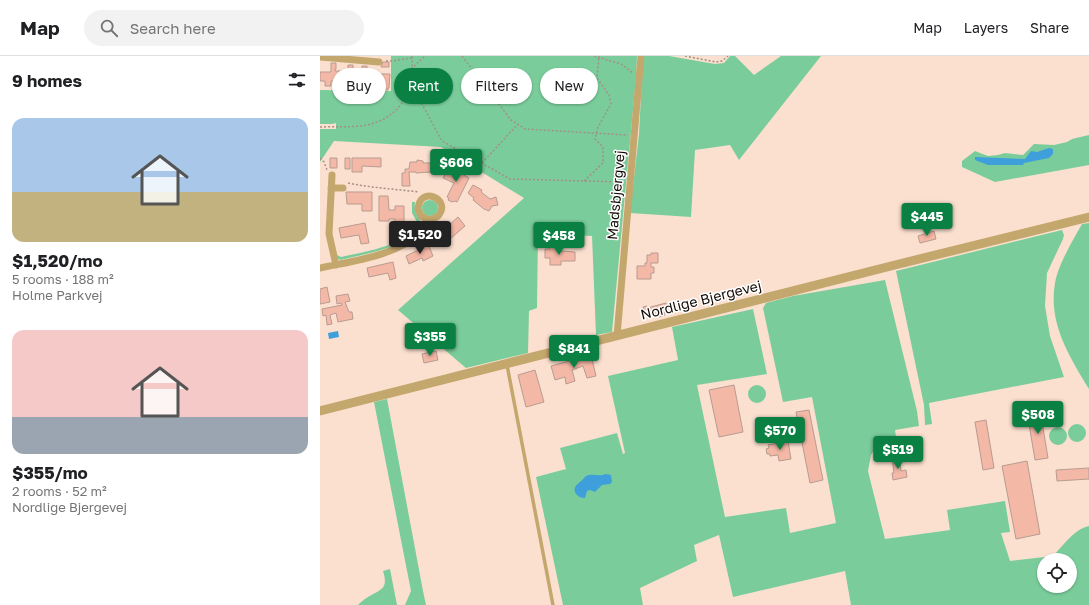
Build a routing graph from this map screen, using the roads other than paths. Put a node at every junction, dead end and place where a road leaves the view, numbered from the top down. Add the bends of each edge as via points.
1 (641, 56) edge
2 (320, 57) edge
3 (355, 58) edge
4 (379, 62) road end
5 (332, 175) road end
6 (331, 188) junction
7 (344, 188) road end
8 (1089, 217) edge
9 (429, 220) junction
10 (336, 265) junction
11 (320, 268) edge
12 (617, 336) junction
13 (507, 363) junction
14 (320, 411) edge
15 (553, 605) edge

1 - 12 street, Madsbjergvej
2 - 3 street
3 - 4 street
5 - 6 street
6 - 7 street
6 - 10 street via 329,234
8 - 12 street, Nordlige Bjergevej
9 - 9 street via 436,218 442,208 438,200 427,196 418,205 421,216
9 - 10 street via 420,232 396,248 379,255
10 - 11 street
12 - 13 street, Nordlige Bjergevej
13 - 14 street, Nordlige Bjergevej
13 - 15 lane

